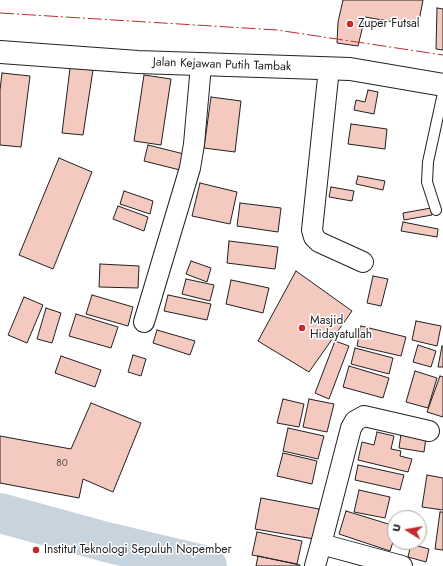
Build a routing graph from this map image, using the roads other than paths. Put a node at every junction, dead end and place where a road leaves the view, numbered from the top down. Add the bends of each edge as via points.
1 (0, 52) edge
2 (201, 65) junction
3 (329, 68) junction
4 (443, 85) edge
5 (443, 94) edge
6 (436, 210) dead end
7 (363, 262) dead end
8 (144, 322) dead end
9 (429, 431) dead end
10 (322, 544) junction
11 (315, 566) edge
12 (402, 566) edge

1 - 2 street, Jalan Kejawan Putih Tambak
2 - 3 street, Jalan Kejawan Putih Tambak
2 - 8 street via 190,168
3 - 4 street, Jalan Kejawan Putih Tambak via 350,69
3 - 7 street via 312,230 319,242
5 - 6 lane via 428,162 427,182
9 - 10 street via 364,416 355,421 351,428
10 - 11 street
10 - 12 street

